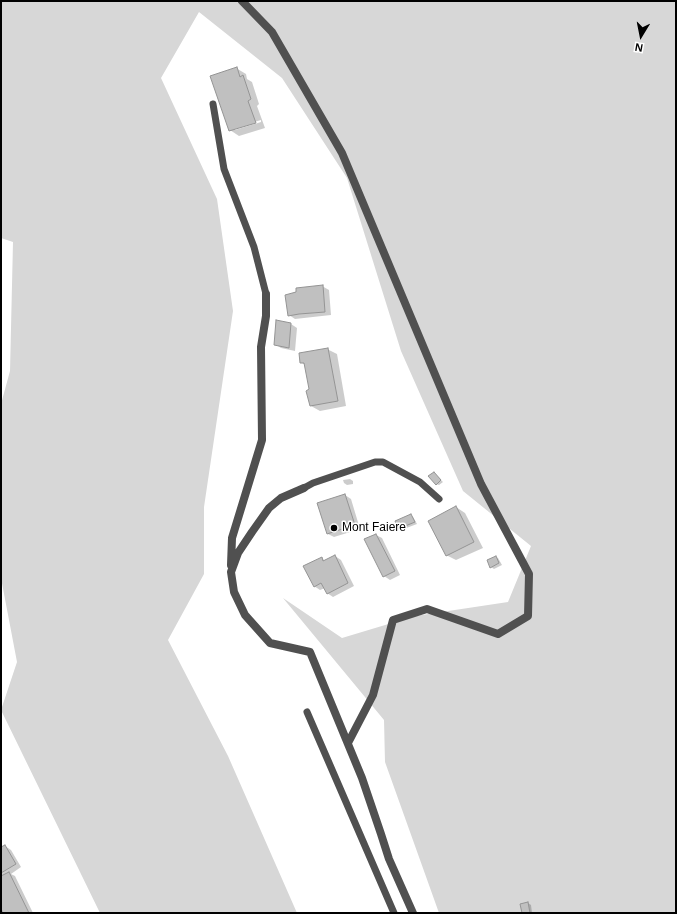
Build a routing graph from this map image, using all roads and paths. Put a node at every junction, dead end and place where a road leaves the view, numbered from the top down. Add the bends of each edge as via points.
1 (242, 1) edge
2 (213, 104) dead end
3 (266, 294) joint
4 (304, 488) joint
5 (438, 499) dead end
6 (231, 572) junction
7 (307, 712) dead end
8 (348, 743) junction
9 (394, 913) edge
10 (413, 913) edge

1 - 8 street via 272,32 342,153 481,484 529,574 528,616 498,634 427,609 393,620 373,695
2 - 3 lane via 224,169 254,247
3 - 6 street via 266,316 261,347 262,440 232,538
4 - 5 lane via 313,482 375,462 383,462 420,482
4 - 6 street via 281,498 269,508 238,553
6 - 8 street via 234,592 245,615 270,643 310,652
7 - 9 lane
8 - 10 street via 389,859

